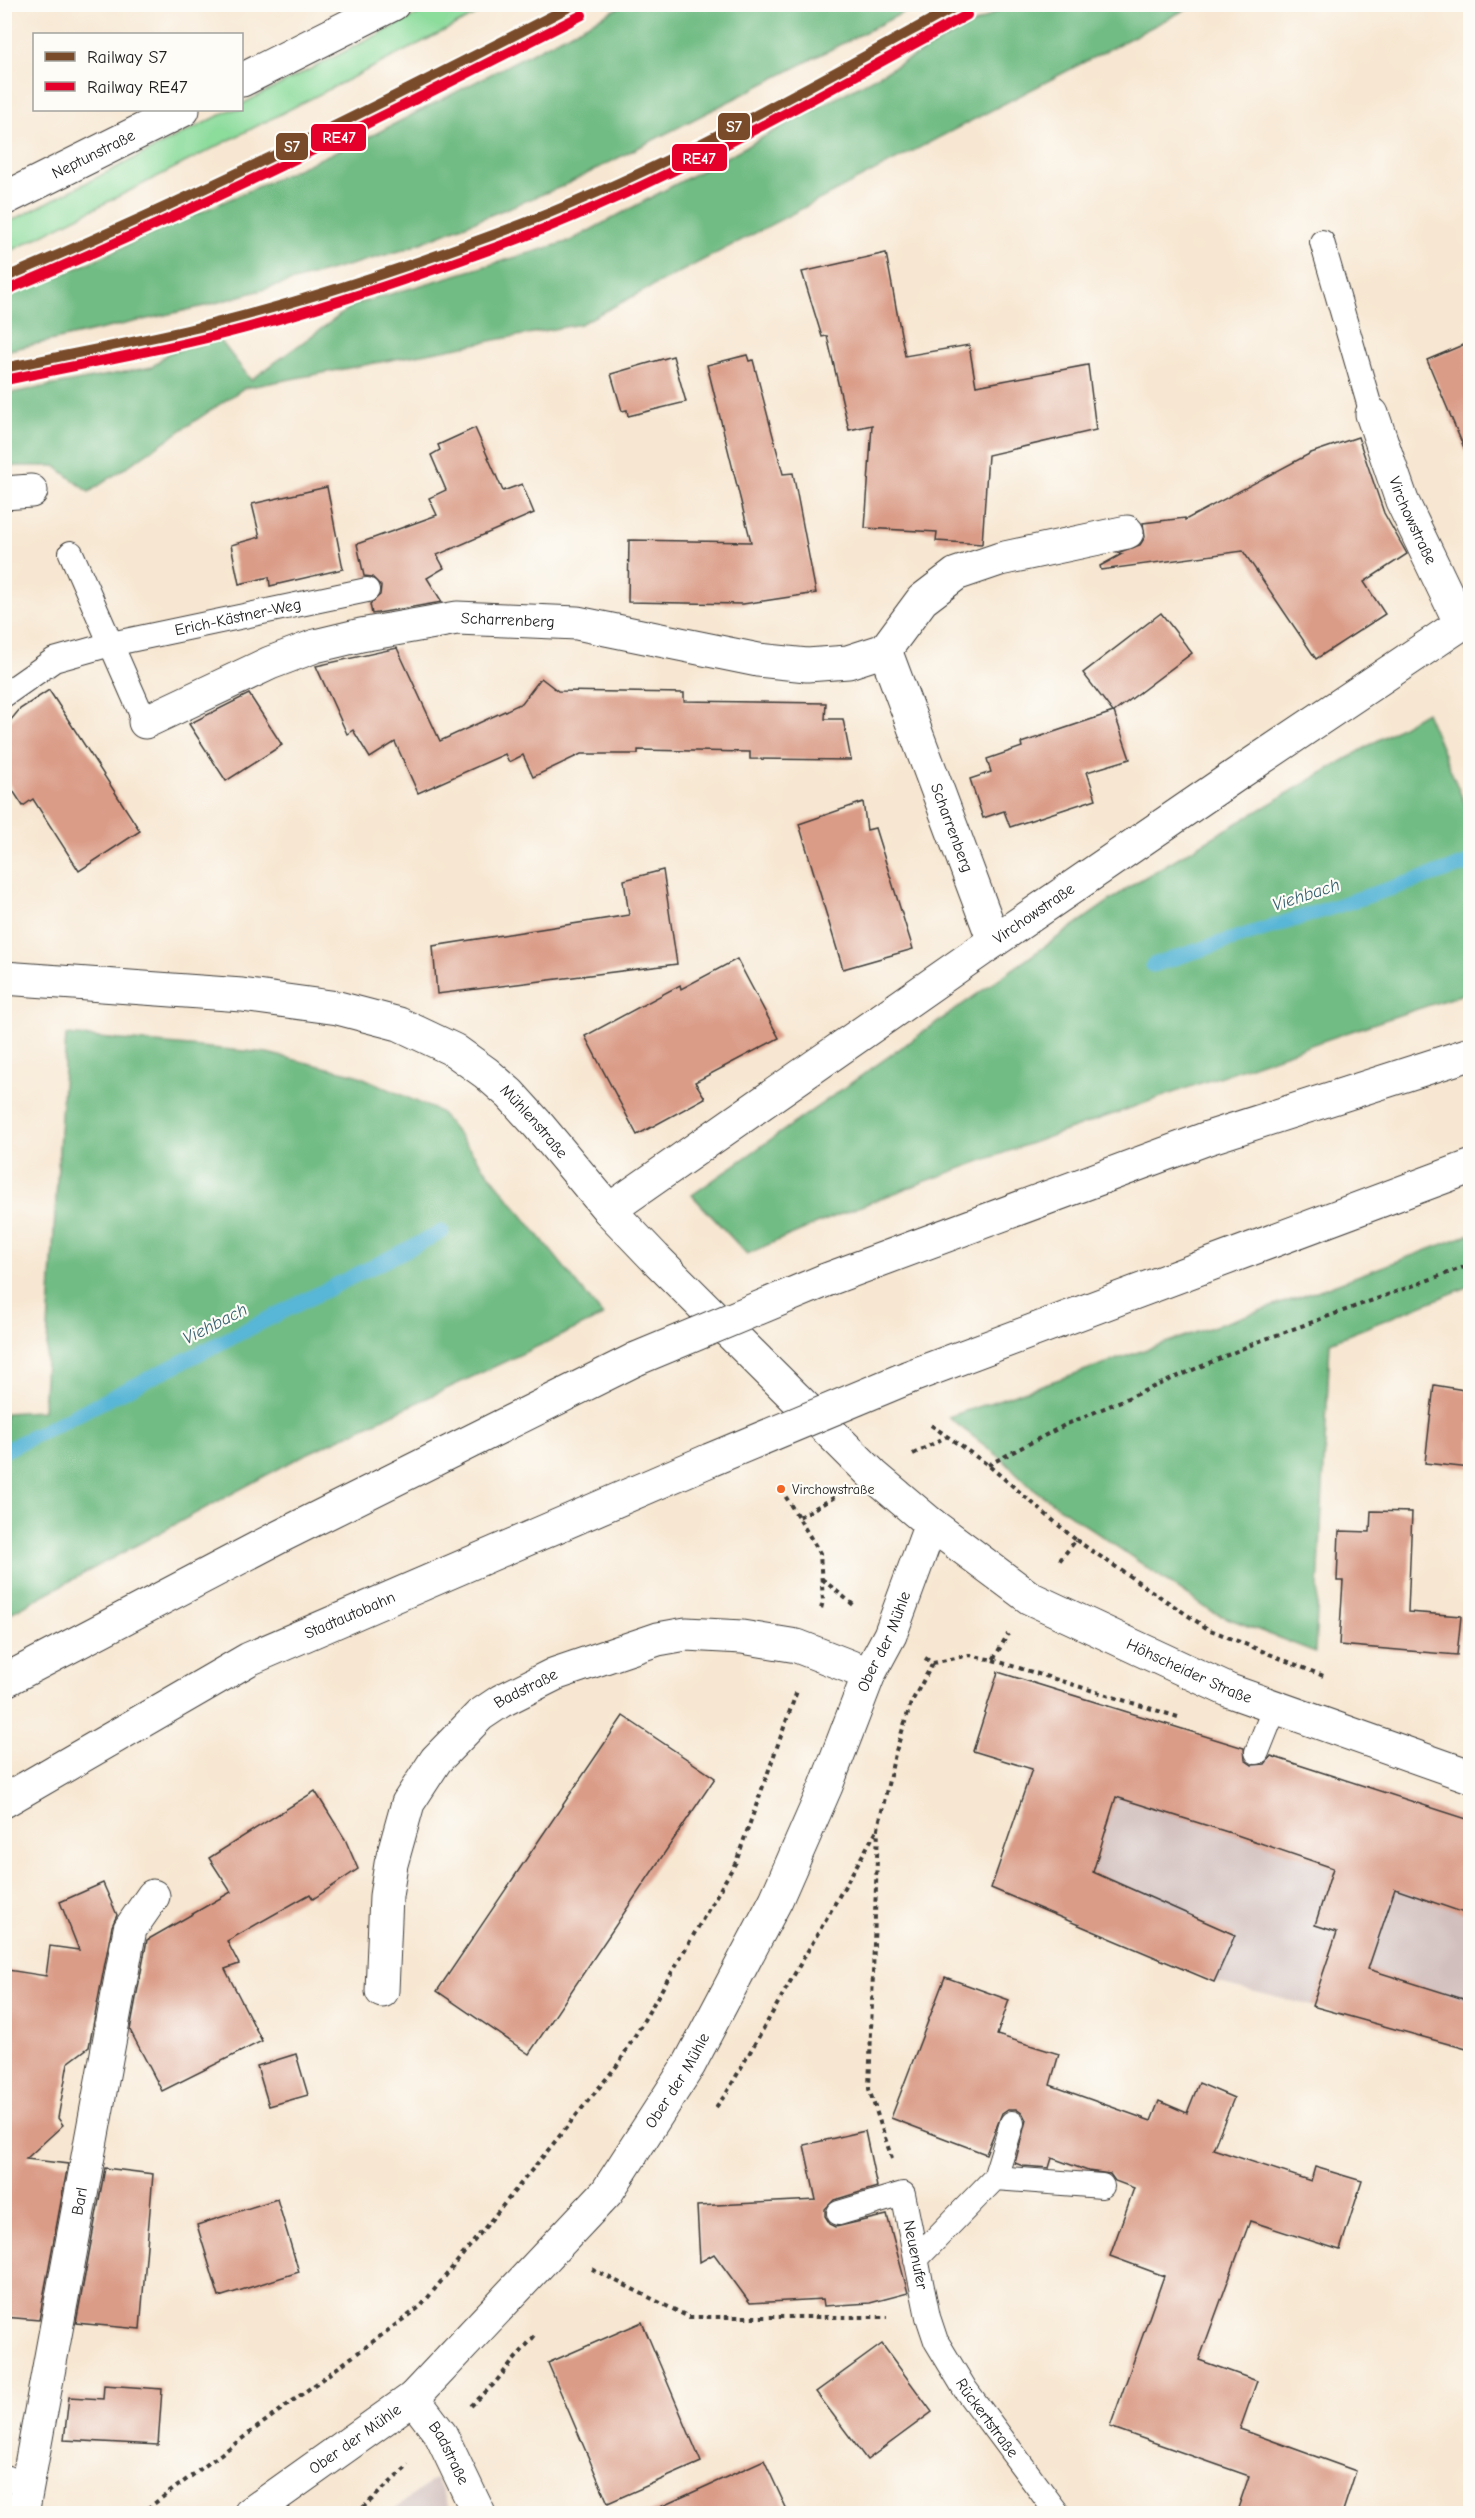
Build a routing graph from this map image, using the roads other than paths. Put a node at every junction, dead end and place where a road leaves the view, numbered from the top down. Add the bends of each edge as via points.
1 (393, 4) edge
2 (243, 79) edge
3 (181, 111) edge
4 (4, 199) edge
5 (1322, 242) dead end
6 (1372, 414) joint
7 (1126, 532) dead end
8 (70, 553) dead end
9 (367, 590) dead end
10 (1466, 621) edge
11 (111, 644) junction
12 (885, 650) junction
13 (4, 695) edge
14 (145, 722) joint
15 (994, 941) junction
16 (4, 978) edge
17 (1470, 1054) edge
18 (1470, 1167) edge
19 (609, 1210) junction
20 (931, 1524) junction
21 (869, 1674) junction
22 (4, 1681) edge
23 (1275, 1707) junction
24 (1257, 1752) dead end
25 (1470, 1776) edge
26 (4, 1801) edge
27 (153, 1896) dead end
28 (382, 1990) dead end
29 (1012, 2123) dead end
30 (995, 2178) junction
31 (1102, 2186) dead end
32 (839, 2212) dead end
33 (916, 2259) junction
34 (928, 2317) joint
35 (412, 2398) junction
36 (18, 2491) edge
37 (250, 2514) edge
38 (479, 2514) edge
39 (1058, 2514) edge

1 - 2 main road
3 - 4 main road, Neptunstraße
5 - 6 lane
6 - 10 main road, Virchowstraße via 1402,501
7 - 12 main road via 1000,559 956,574 922,600
8 - 11 lane
9 - 11 lane, Erich-Kästner-Weg
10 - 15 main road, Virchowstraße
11 - 13 lane, Erich-Kästner-Weg via 54,660
11 - 14 lane
12 - 14 main road, Scharrenberg via 848,662 807,665 703,650 577,622 457,618 315,646
12 - 15 main road, Scharrenberg
15 - 19 main road, Virchowstraße
16 - 19 main road, Mühlenstraße via 289,1000 399,1024 454,1050 486,1073 539,1125
17 - 22 main road, bridge via 1208,1138 826,1280 636,1359 277,1538
18 - 26 main road, Stadtautobahn, bridge via 909,1377 249,1659
19 - 20 main road, Mühlenstraße via 867,1470
20 - 21 main road, Ober der Mühle via 890,1635
20 - 23 main road, Höhscheider Straße via 1030,1598 1230,1691
21 - 28 main road, Badstraße via 811,1650 742,1638 686,1634 658,1639 555,1674 501,1701 480,1715 436,1760 408,1803 386,1896
21 - 35 main road, Ober der Mühle via 776,1900 689,2065 607,2192
23 - 24 lane
23 - 25 main road, Höhscheider Straße
27 - 36 main road, Barl via 130,1929
29 - 30 lane
30 - 31 lane
30 - 33 lane
32 - 33 lane, Neuenufer via 903,2194
33 - 34 lane, Neuenufer
34 - 39 lane, Rückertstraße via 948,2362
35 - 37 main road, Ober der Mühle
35 - 38 main road, Badstraße via 441,2435

